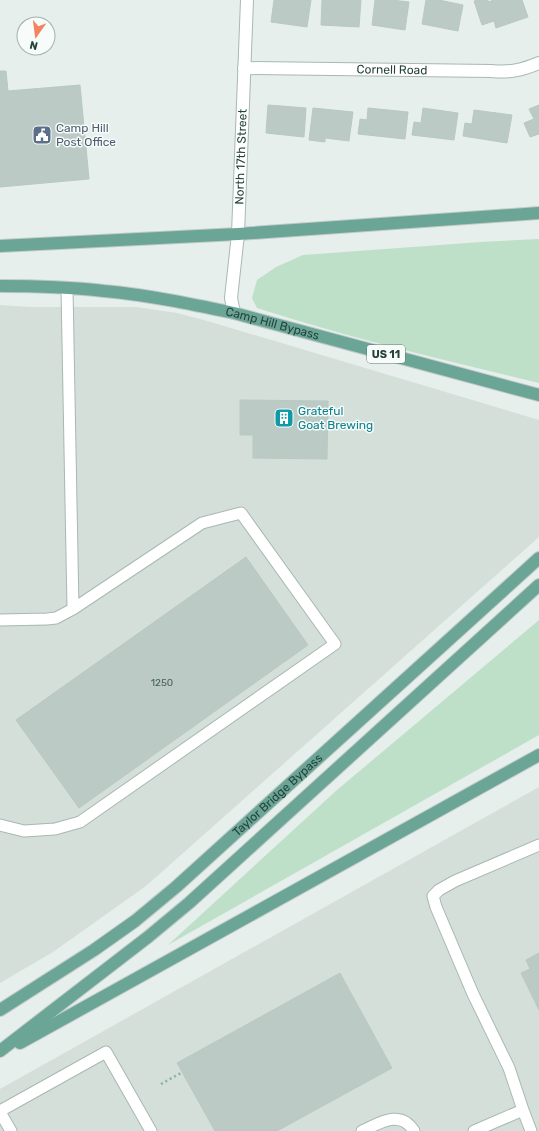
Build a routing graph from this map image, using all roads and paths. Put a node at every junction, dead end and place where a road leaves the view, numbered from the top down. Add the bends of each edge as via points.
1 (247, 0) edge
2 (539, 63) edge
3 (244, 68) junction
4 (539, 213) edge
5 (238, 234) junction
6 (0, 246) edge
7 (0, 286) edge
8 (66, 288) junction
9 (234, 313) junction
10 (539, 395) edge
11 (539, 558) edge
12 (539, 586) edge
13 (73, 609) junction
14 (0, 620) edge
15 (539, 755) edge
16 (0, 825) edge
17 (539, 845) edge
18 (0, 1010) edge
19 (0, 1051) edge
20 (0, 1054) edge
21 (181, 1073) dead end
22 (161, 1084) dead end
23 (523, 1110) junction
24 (0, 1112) edge
25 (11, 1131) edge
26 (151, 1131) edge
27 (362, 1131) edge
28 (414, 1131) edge
29 (474, 1131) edge
30 (531, 1131) edge

1 - 3 street, North 17th Street
2 - 3 street, Cornell Road via 520,70 501,72
3 - 5 street, North 17th Street
4 - 5 main road
5 - 6 main road
5 - 9 street, North 17th Street via 231,298
7 - 8 main road, Camp Hill Bypass / US 11
8 - 9 main road, Camp Hill Bypass / US 11 via 149,297
8 - 13 lane
9 - 10 main road, Camp Hill Bypass / US 11
11 - 18 main road, Taylor Bridge Bypass via 176,887 94,950
12 - 19 main road via 189,903
13 - 14 lane via 56,618
13 - 16 lane via 202,523 241,513 335,644 80,822 55,829 24,831
15 - 20 main road
17 - 23 lane via 455,881 433,896 473,994 509,1068
21 - 22 path
23 - 29 lane
23 - 30 lane
24 - 25 lane
24 - 26 lane via 106,1052
27 - 28 lane via 391,1119 399,1119 406,1122

